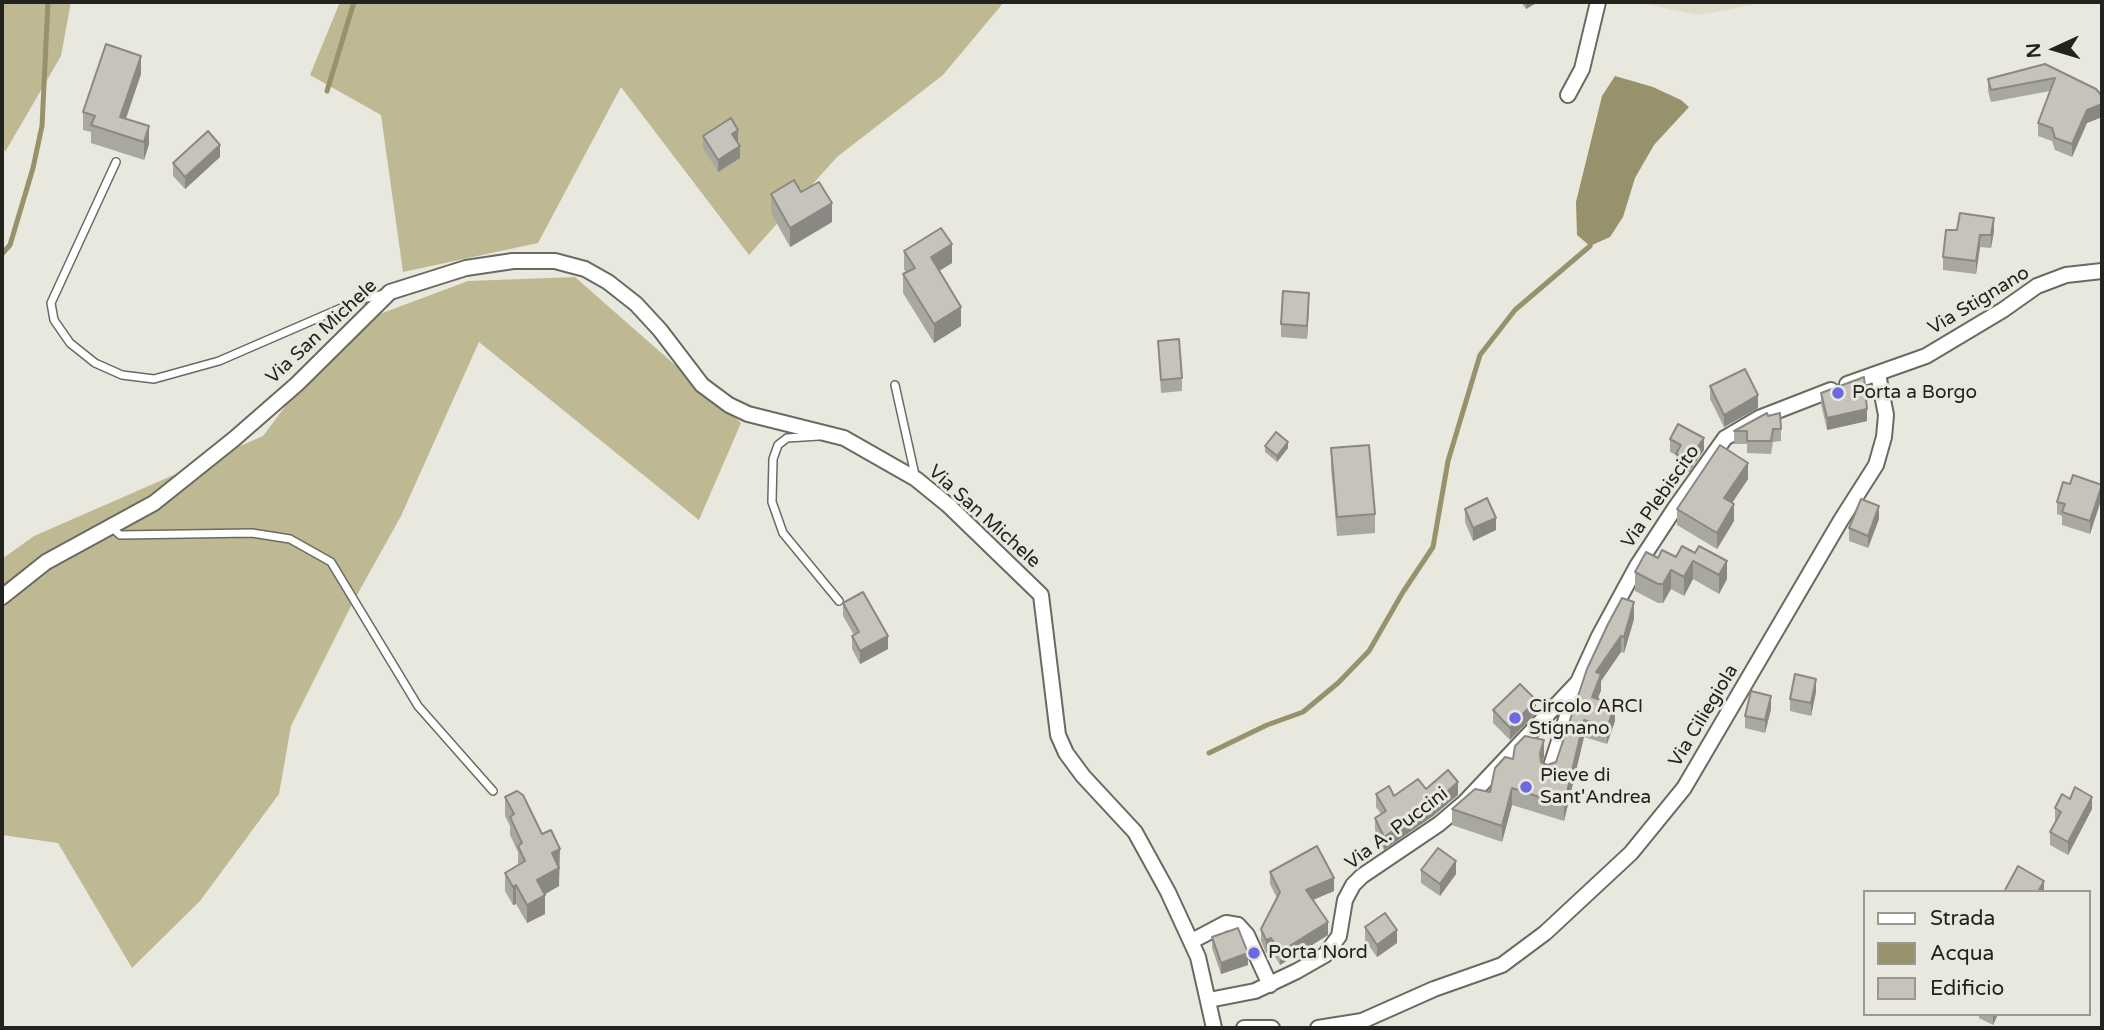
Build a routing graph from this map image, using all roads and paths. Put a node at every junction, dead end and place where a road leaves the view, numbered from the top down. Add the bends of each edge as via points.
1 (1598, 2) edge
2 (1568, 95) dead end
3 (116, 162) dead end
4 (2102, 271) edge
5 (390, 292) junction
6 (1878, 374) junction
7 (895, 385) dead end
8 (833, 435) junction
9 (916, 480) junction
10 (111, 526) junction
11 (2, 597) edge
12 (839, 601) dead end
13 (1578, 682) junction
14 (1549, 772) edge
15 (493, 791) dead end
16 (1192, 941) junction
17 (1270, 985) junction
18 (1209, 1000) junction
19 (1214, 1028) edge
20 (1244, 1028) edge
21 (1272, 1028) edge
22 (1318, 1028) edge

1 - 2 street via 1581,69
3 - 5 lane via 51,303 54,320 70,343 95,363 122,375 154,379 219,361 362,299
4 - 6 street, Via Stignano via 2066,275 2037,286 1926,356
5 - 8 street, Via San Michele via 466,268 513,261 555,261 585,269 636,304 702,384 729,405
5 - 10 street, Via San Michele via 234,439 154,502
6 - 13 street, Via Plebiscito via 1759,418 1725,438 1637,566
6 - 22 street, Via Ciliegiola via 1886,415 1876,465 1684,788 1632,853 1545,933 1502,965 1362,1021
7 - 9 lane
8 - 9 street, Via San Michele
8 - 12 lane via 787,438 778,444 772,502 783,533
9 - 16 street, Via San Michele via 1041,595 1058,734 1066,754 1135,832
10 - 11 street, Via San Michele via 46,562
10 - 15 lane via 120,535 252,533 290,539 331,562 418,706
13 - 14 street
13 - 17 street, Via A. Puccini via 1465,802 1353,885 1345,900 1339,936 1325,955
16 - 17 street via 1226,923 1238,925
16 - 18 street, Via San Michele
17 - 18 street, Via A. Puccini
18 - 19 street, Via San Michele
20 - 21 street

